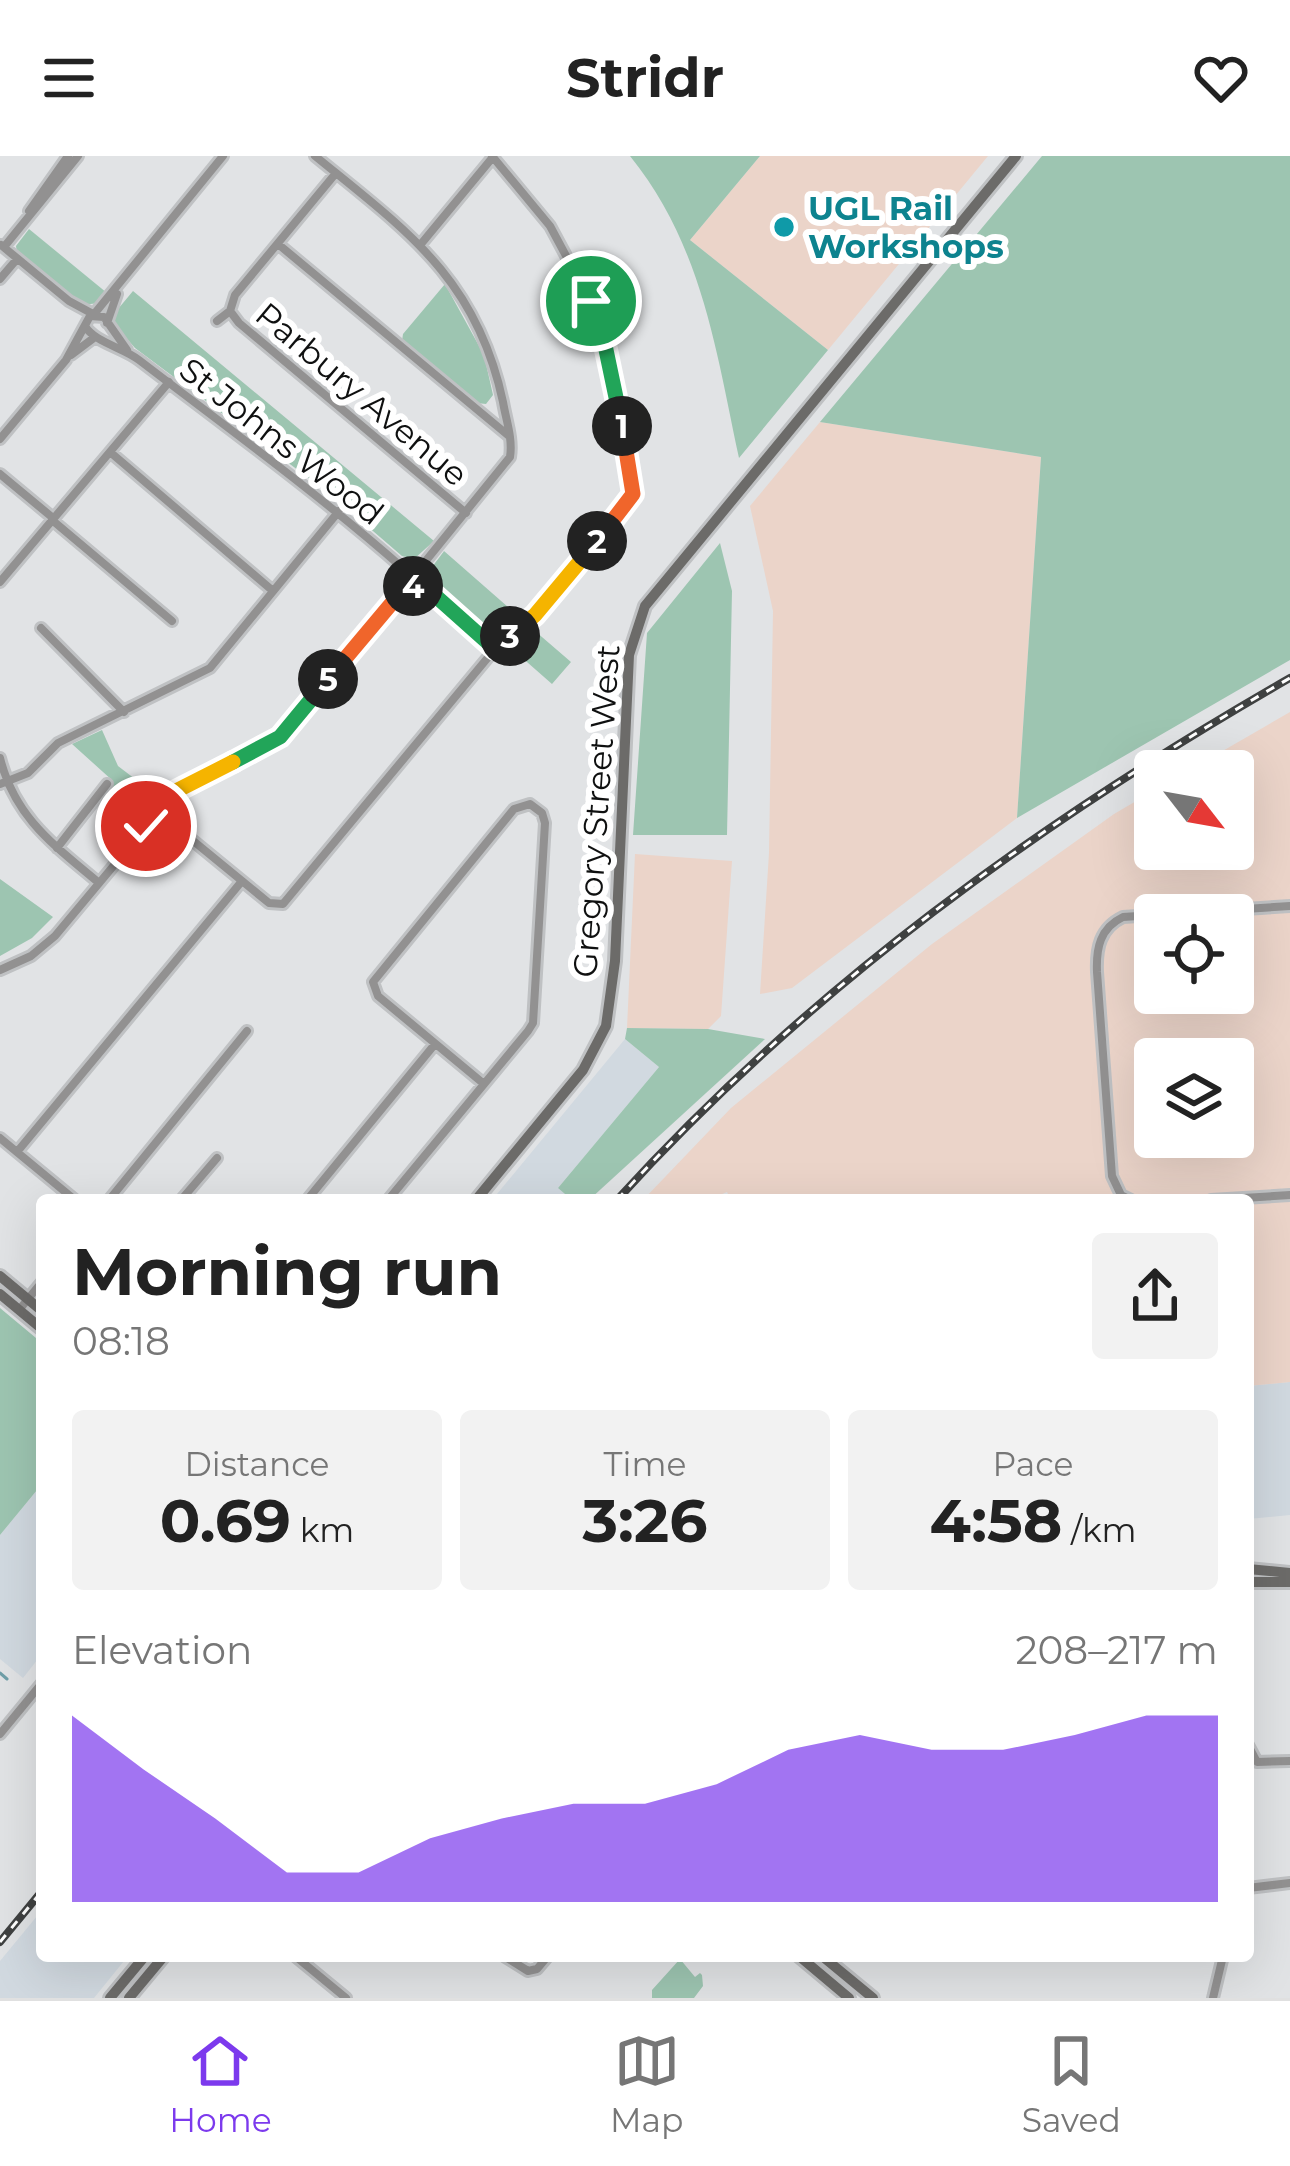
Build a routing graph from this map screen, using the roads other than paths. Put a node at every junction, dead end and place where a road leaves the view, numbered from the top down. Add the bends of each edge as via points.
1 (68, 156) edge
2 (78, 156) edge
3 (223, 156) edge
4 (315, 156) edge
5 (493, 156) edge
6 (1016, 156) edge
7 (336, 173) junction
8 (23, 223) junction
9 (278, 244) junction
10 (421, 244) junction
11 (2, 246) edge
12 (17, 259) junction
13 (0, 279) edge
14 (119, 287) junction
15 (69, 302) junction
16 (230, 310) junction
17 (94, 314) junction
18 (217, 321) dead end
19 (107, 324) junction
20 (85, 326) junction
21 (95, 337) junction
22 (128, 351) junction
23 (66, 360) junction
24 (169, 382) junction
25 (501, 393) junction
26 (474, 406) junction
27 (510, 437) junction
28 (0, 440) edge
29 (110, 452) junction
30 (0, 474) edge
31 (339, 511) junction
32 (466, 513) junction
33 (53, 519) junction
34 (420, 568) junction
35 (405, 570) junction
36 (0, 582) edge
37 (421, 583) junction
38 (407, 585) junction
39 (273, 591) junction
40 (172, 622) dead end
41 (41, 628) dead end
42 (495, 649) junction
43 (124, 712) junction
44 (0, 758) edge
45 (3, 783) edge
46 (107, 784) dead end
47 (158, 812) junction
48 (57, 848) junction
49 (242, 881) junction
50 (99, 883) junction
51 (1290, 906) edge
52 (0, 970) edge
53 (248, 1031) dead end
54 (435, 1044) junction
55 (484, 1084) junction
56 (0, 1138) edge
57 (17, 1152) junction
58 (217, 1158) dead end
59 (68, 1194) edge
60 (115, 1194) edge
61 (187, 1194) edge
62 (311, 1194) edge
63 (393, 1194) edge
64 (481, 1194) edge
65 (1121, 1194) edge
66 (1290, 1195) edge
67 (1254, 1197) edge
68 (0, 1276) edge
69 (36, 1289) edge
70 (0, 1294) edge
71 (28, 1299) junction
72 (36, 1306) edge
73 (19, 1310) junction
74 (36, 1324) edge
75 (1254, 1570) edge
76 (1290, 1573) edge
77 (1254, 1582) edge
78 (1290, 1582) edge
79 (36, 1690) edge
80 (0, 1734) edge
81 (1254, 1756) edge
82 (1290, 1761) edge
83 (1290, 1882) edge
84 (1254, 1887) edge
85 (140, 1962) edge
86 (159, 1962) edge
87 (302, 1962) edge
88 (513, 1962) edge
89 (543, 1962) edge
90 (820, 1962) edge
91 (821, 1962) edge
92 (1222, 1962) edge
93 (110, 1998) edge
94 (129, 1998) edge
95 (346, 1998) edge
96 (850, 1998) edge
97 (873, 1998) edge
98 (1214, 1998) edge

1 - 8 street
2 - 8 street
3 - 14 street
4 - 7 street
5 - 10 street
5 - 42 street via 547,220 595,308 634,486 535,615
6 - 64 main road, Gregory Street West via 640,615 629,655 606,1026 583,1070
7 - 9 street
7 - 10 street
8 - 11 street
9 - 16 street
9 - 26 street
10 - 25 street via 466,305
11 - 12 street
12 - 13 street
12 - 15 street
14 - 17 street
14 - 19 street
15 - 17 street
15 - 20 street
16 - 18 street
16 - 32 street, Parbury Avenue
17 - 19 street
17 - 20 street
19 - 21 street
19 - 22 street, St Johns Wood
20 - 21 street
20 - 23 street
21 - 22 street, St Johns Wood
21 - 23 street
22 - 24 street, St Johns Wood
23 - 28 street
24 - 29 street
24 - 31 street, St Johns Wood
25 - 26 street via 488,407
25 - 27 street
26 - 27 street
27 - 32 street via 510,458
29 - 33 street
29 - 39 street
30 - 33 street
31 - 35 street, St Johns Wood
31 - 39 street
32 - 34 street
33 - 36 street
33 - 40 street
34 - 35 street
34 - 37 street
35 - 38 street
37 - 38 street
37 - 42 street
38 - 47 street via 280,737 180,788
39 - 43 street via 210,668
41 - 43 street
42 - 49 street via 279,906
43 - 45 street via 58,742 28,773
44 - 45 street
45 - 48 street
46 - 48 street
47 - 49 street
47 - 50 street
48 - 50 street
49 - 57 street
50 - 52 street via 44,946
51 - 65 street via 1123,917 1103,934 1097,972 1112,1176
53 - 60 street
54 - 55 street
54 - 55 street via 377,995 374,978 514,809 533,805 544,820 535,1017
54 - 62 street
55 - 63 street
56 - 57 street
57 - 59 street
58 - 61 street
66 - 67 street
68 - 71 main road
69 - 71 street
70 - 73 main road
71 - 72 main road
71 - 73 street
73 - 74 main road
75 - 76 main road
77 - 78 main road
79 - 80 street
81 - 82 street
83 - 84 street
85 - 93 main road
86 - 94 main road
87 - 95 street
88 - 89 street via 526,1971
90 - 96 main road
91 - 97 main road
92 - 98 street

